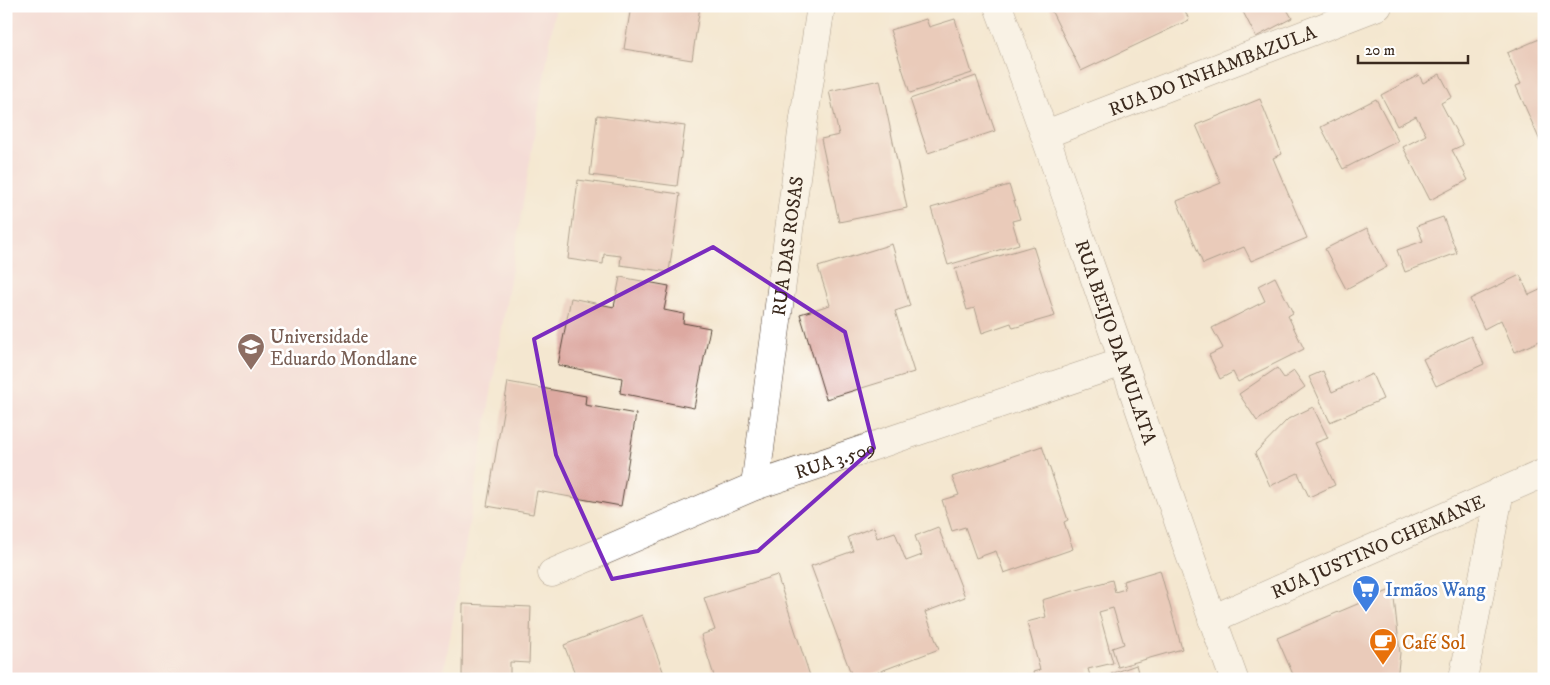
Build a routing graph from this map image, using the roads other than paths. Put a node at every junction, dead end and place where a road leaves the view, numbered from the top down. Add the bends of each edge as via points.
1 (821, 6) edge
2 (998, 6) edge
3 (1378, 6) edge
4 (1046, 134) junction
5 (1122, 362) junction
6 (1544, 473) edge
7 (755, 486) junction
8 (1500, 491) junction
9 (552, 573) dead end
10 (1212, 619) junction
11 (1234, 679) edge
12 (1463, 679) edge

1 - 7 street, RUA DAS ROSAS
2 - 4 street, RUA BEIJO DA MULATA
3 - 4 street, RUA DO INHAMBAZULA
4 - 5 street, RUA BEIJO DA MULATA
5 - 7 street, RUA 3.509
5 - 10 street, RUA BEIJO DA MULATA
6 - 8 street, RUA JUSTINO CHEMANE
7 - 9 street, RUA 3.509
8 - 10 street, RUA JUSTINO CHEMANE
8 - 12 street
10 - 11 street, RUA BEIJO DA MULATA

